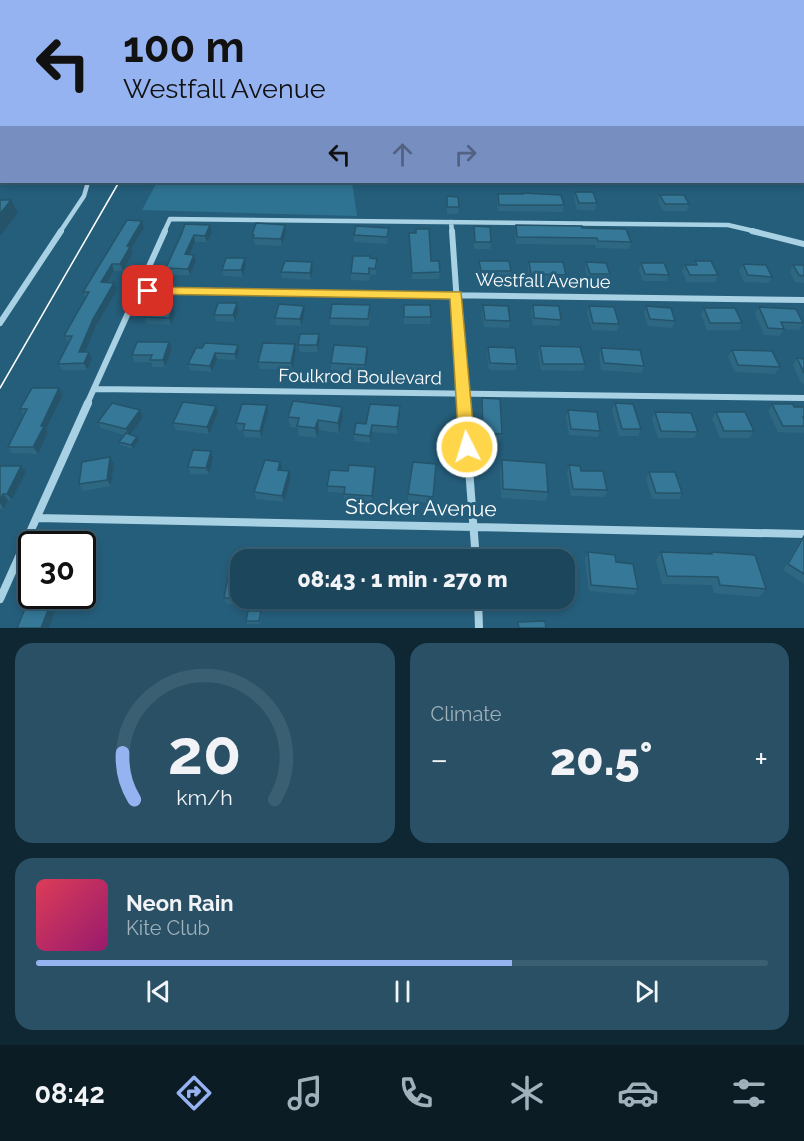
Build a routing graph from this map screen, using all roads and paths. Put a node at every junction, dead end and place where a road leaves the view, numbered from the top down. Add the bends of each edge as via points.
1 (88, 183) edge
2 (451, 222) junction
3 (804, 244) edge
4 (138, 291) junction
5 (457, 295) junction
6 (804, 300) edge
7 (0, 323) edge
8 (95, 389) junction
9 (463, 394) junction
10 (804, 398) edge
11 (38, 518) junction
12 (474, 527) junction
13 (804, 534) edge
14 (475, 549) edge
15 (0, 599) edge
16 (478, 609) edge
17 (479, 628) edge

1 - 7 street via 84,196
2 - 3 street via 728,225
2 - 4 street via 170,219
2 - 5 street
4 - 5 street, Westfall Avenue
4 - 8 street
5 - 6 street, Westfall Avenue
5 - 9 street
8 - 9 street, Foulkrod Boulevard
8 - 11 street
9 - 10 street, Foulkrod Boulevard
9 - 12 street
11 - 12 street, Stocker Avenue
11 - 15 street
12 - 13 street, Stocker Avenue
12 - 14 street
16 - 17 street

